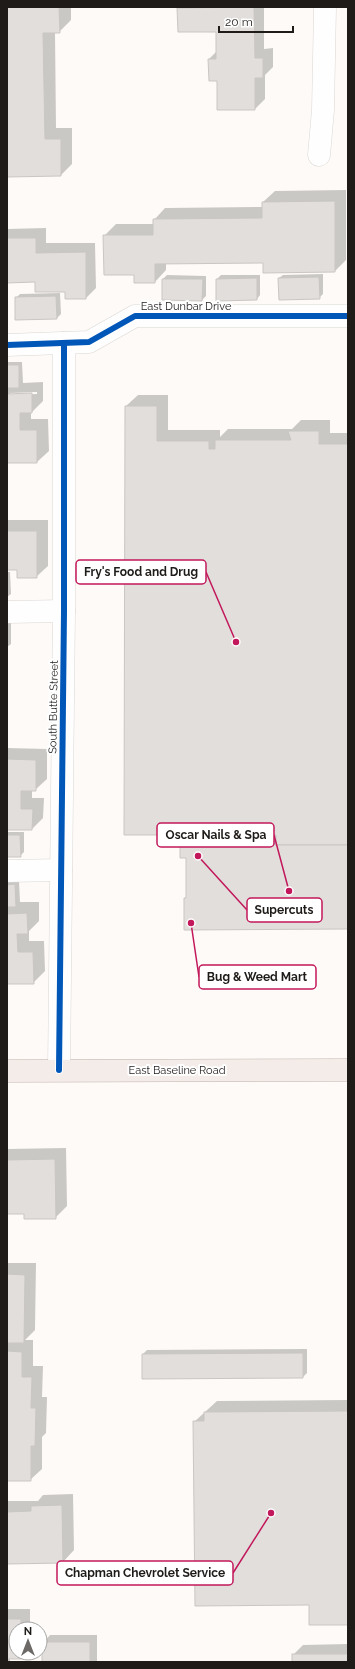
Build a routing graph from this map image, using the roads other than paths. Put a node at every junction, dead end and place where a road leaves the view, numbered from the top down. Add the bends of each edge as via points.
1 (324, 7) edge
2 (320, 154) dead end
3 (348, 316) edge
4 (64, 343) junction
5 (7, 345) edge
6 (64, 611) junction
7 (7, 612) edge
8 (61, 870) junction
9 (7, 871) edge
10 (59, 1070) junction
11 (348, 1070) edge
12 (7, 1071) edge

1 - 2 street
3 - 4 street, East Dunbar Drive via 135,316 89,342
4 - 5 street, East Dunbar Drive
4 - 6 street, South Butte Street
6 - 7 street
6 - 8 street, South Butte Street
8 - 9 street
8 - 10 street, South Butte Street
10 - 11 main road, East Baseline Road
10 - 12 main road, East Baseline Road

